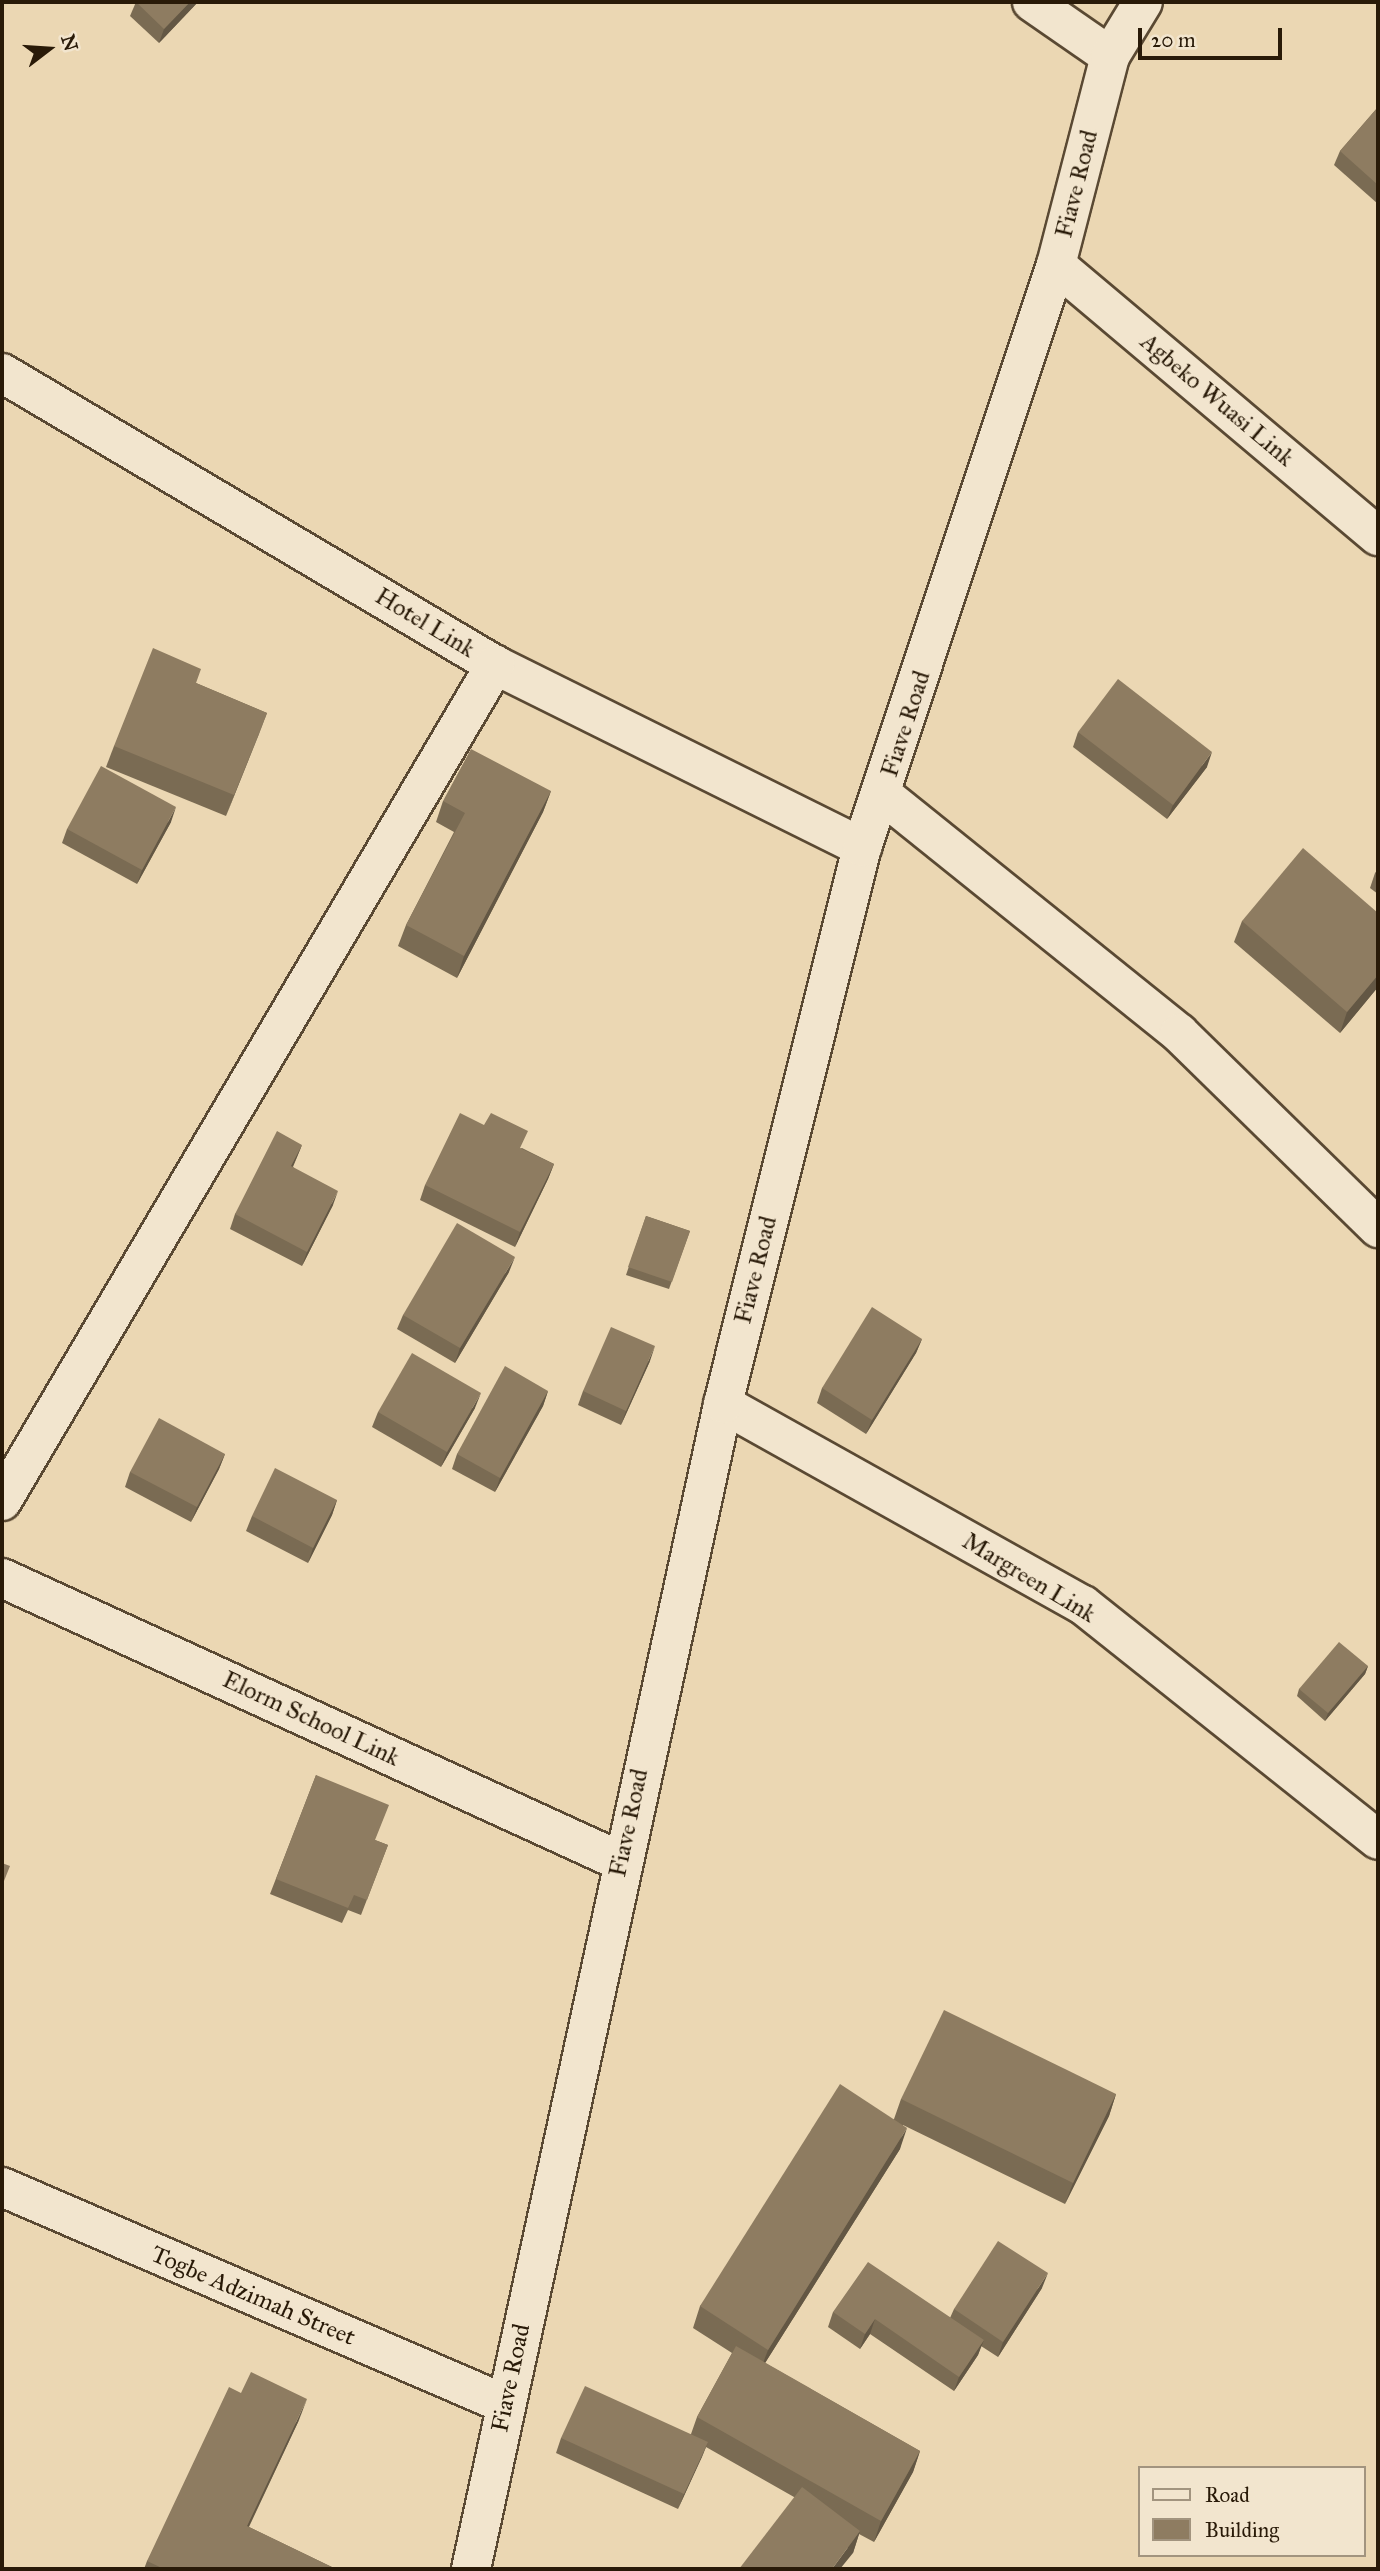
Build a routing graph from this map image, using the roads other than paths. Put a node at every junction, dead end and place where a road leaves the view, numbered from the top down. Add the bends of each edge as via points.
1 (1032, 2) edge
2 (1143, 2) edge
3 (1110, 56) junction
4 (1056, 265) junction
5 (2, 373) edge
6 (1378, 536) edge
7 (495, 664) junction
8 (883, 795) junction
9 (862, 847) junction
10 (1378, 1228) edge
11 (723, 1404) junction
12 (2, 1501) edge
13 (2, 1578) edge
14 (1378, 1840) edge
15 (620, 1861) junction
16 (2, 2187) edge
17 (505, 2404) junction
18 (471, 2569) edge

1 - 3 street
2 - 3 street, Fiave Road
3 - 4 street, Fiave Road
4 - 6 street, Agbeko Wuasi Link
4 - 8 street, Fiave Road
5 - 7 street, Hotel Link
7 - 9 street, Hotel Link
7 - 12 street
8 - 9 street, Fiave Road
8 - 10 street via 1180,1033
9 - 11 street, Fiave Road
11 - 14 street, Margreen Link via 1083,1605
11 - 15 street, Fiave Road
13 - 15 street, Elorm School Link
15 - 17 street, Fiave Road
16 - 17 street, Togbe Adzimah Street
17 - 18 street, Fiave Road

